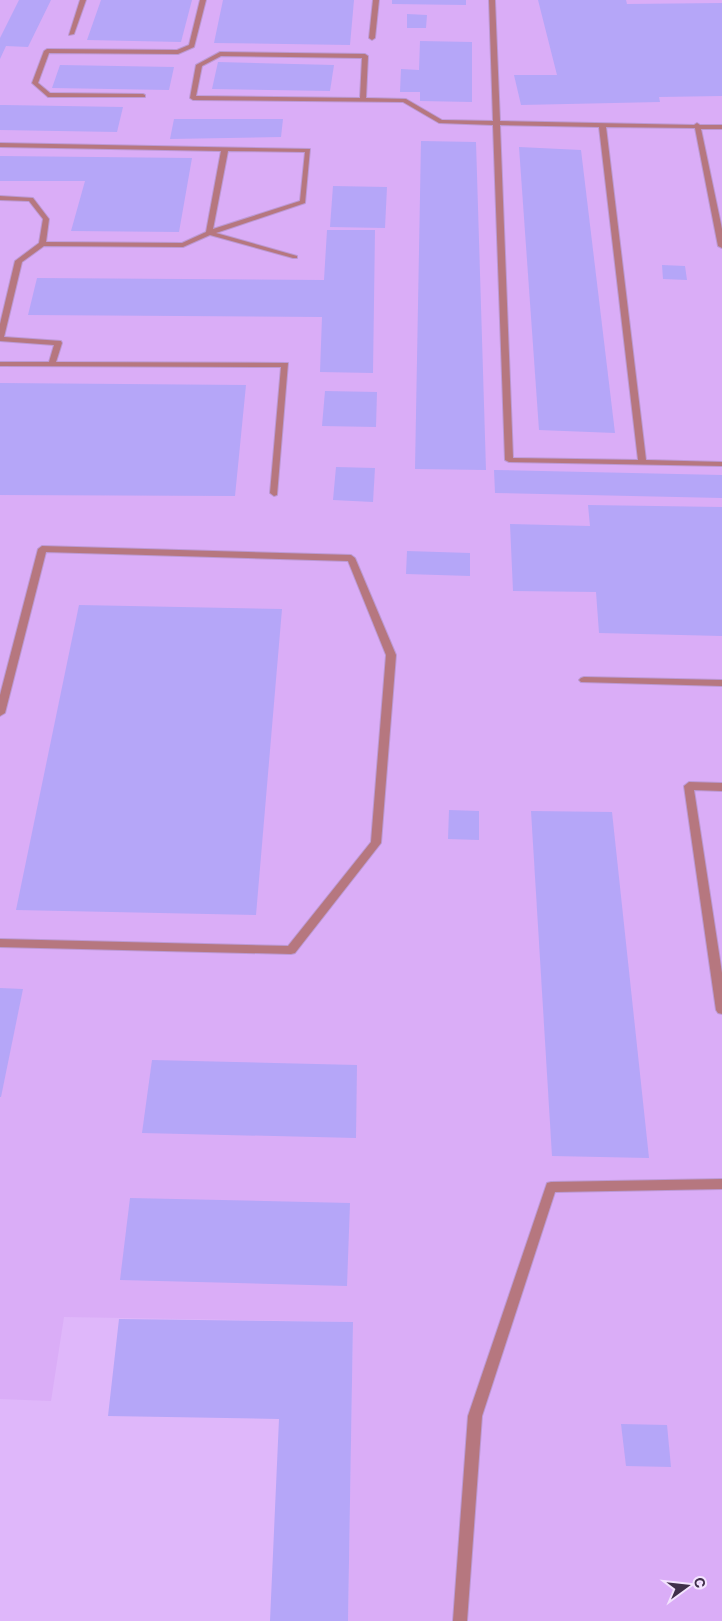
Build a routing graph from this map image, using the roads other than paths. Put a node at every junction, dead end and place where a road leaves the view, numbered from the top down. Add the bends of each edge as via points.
1 (83, 0) edge
2 (203, 0) edge
3 (376, 0) edge
4 (492, 0) edge
5 (71, 34) dead end
6 (372, 38) dead end
7 (143, 96) dead end
8 (363, 100) junction
9 (496, 122) junction
10 (602, 124) junction
11 (697, 125) junction
12 (722, 127) edge
13 (0, 145) edge
14 (225, 149) junction
15 (0, 198) edge
16 (210, 234) junction
17 (42, 244) junction
18 (722, 246) edge
19 (295, 258) dead end
20 (0, 339) edge
21 (0, 364) edge
22 (52, 364) junction
23 (642, 463) junction
24 (722, 464) edge
25 (274, 493) dead end
26 (584, 680) dead end
27 (722, 683) edge
28 (0, 713) edge
29 (722, 786) edge
30 (0, 943) edge
31 (722, 1010) edge
32 (722, 1184) edge
33 (460, 1621) edge

1 - 5 lane
2 - 7 lane via 192,46 178,52 47,51 35,83 48,95
3 - 6 lane
4 - 9 lane
8 - 8 lane via 293,99 193,98 199,65 220,54 365,56
8 - 9 lane via 404,100 441,122
9 - 10 lane
9 - 23 lane via 508,460
10 - 11 lane
10 - 23 lane
11 - 12 lane
11 - 18 lane
13 - 14 lane
14 - 16 lane
14 - 16 lane via 308,150 303,202
15 - 17 lane via 31,199 46,219
16 - 17 lane via 182,245
16 - 19 lane
17 - 20 lane via 19,261
20 - 22 lane via 58,343
21 - 22 lane
22 - 25 lane via 285,365
23 - 24 lane
26 - 27 lane
28 - 30 lane via 42,549 351,558 391,655 376,843 291,950
29 - 31 lane via 689,786
32 - 33 lane via 552,1187 475,1416

